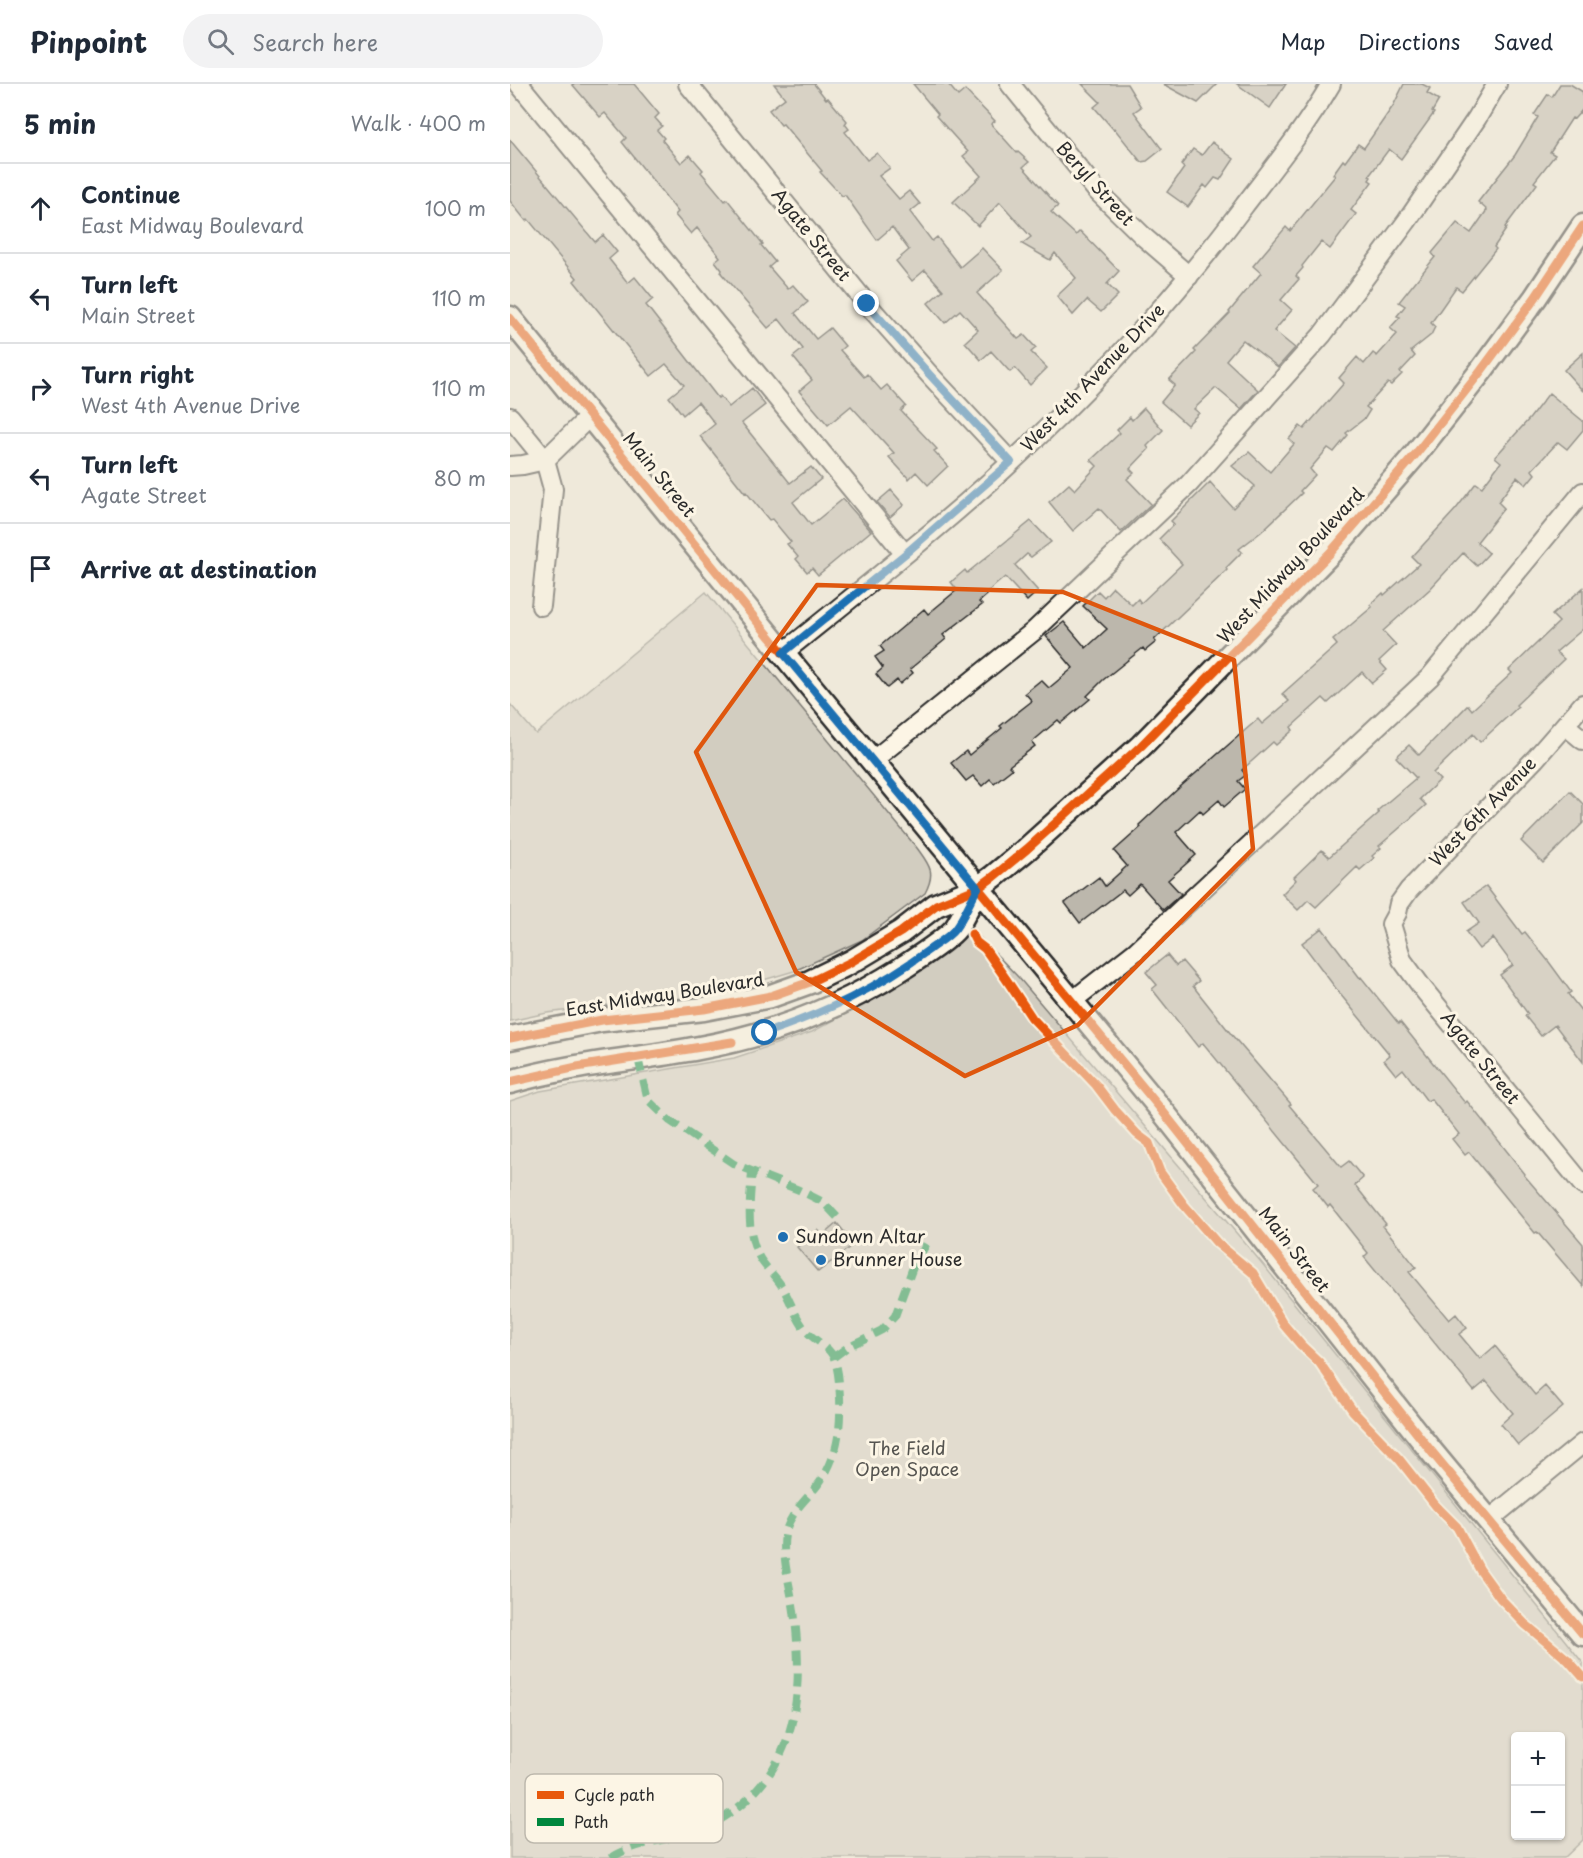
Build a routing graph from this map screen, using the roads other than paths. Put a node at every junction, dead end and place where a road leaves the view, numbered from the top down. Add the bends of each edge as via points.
1 (519, 84) edge
2 (688, 84) edge
3 (1010, 84) edge
4 (1331, 84) edge
5 (1497, 84) edge
6 (1583, 226) edge
7 (1188, 276) junction
8 (510, 318) edge
9 (590, 416) junction
10 (510, 417) edge
11 (545, 460) junction
12 (1011, 462) junction
13 (510, 466) edge
14 (1583, 492) edge
15 (905, 554) junction
16 (541, 606) dead end
17 (783, 653) junction
18 (1583, 704) edge
19 (1564, 725) junction
20 (1583, 740) edge
21 (872, 761) junction
22 (978, 888) junction
23 (1391, 924) joint
24 (1072, 1001) junction
25 (510, 1038) edge
26 (510, 1082) edge
27 (1583, 1185) edge
28 (1583, 1443) edge
29 (1489, 1520) junction
30 (1583, 1634) edge

1 - 15 street
2 - 12 street, Agate Street via 867,304
3 - 7 street, Beryl Street via 1097,191
4 - 7 street, West 4th Avenue Drive via 1273,168
5 - 21 street via 1407,221 1322,335 1189,484 1034,631
6 - 22 main road, West Midway Boulevard via 1481,371 1330,553 1142,746
7 - 12 street, West 4th Avenue Drive via 1104,371
8 - 9 main road, Main Street
9 - 11 street
9 - 17 main road, Main Street
10 - 11 street
11 - 13 street
11 - 16 street via 553,489
12 - 15 street, West 4th Avenue Drive
14 - 24 street via 1430,677 1135,952
15 - 17 street, West 4th Avenue Drive
17 - 21 main road, Main Street
18 - 19 street, West 6th Avenue
19 - 20 street
19 - 23 street, West 6th Avenue via 1409,890
21 - 22 main road, Main Street
22 - 24 main road, Main Street
22 - 25 main road, East Midway Boulevard via 936,905 851,962 771,996 704,1009 602,1020
22 - 26 main road via 955,930 878,984 808,1018 732,1042
23 - 27 street, Agate Street via 1402,960
24 - 29 main road, Main Street
28 - 29 street
29 - 30 main road, Main Street

